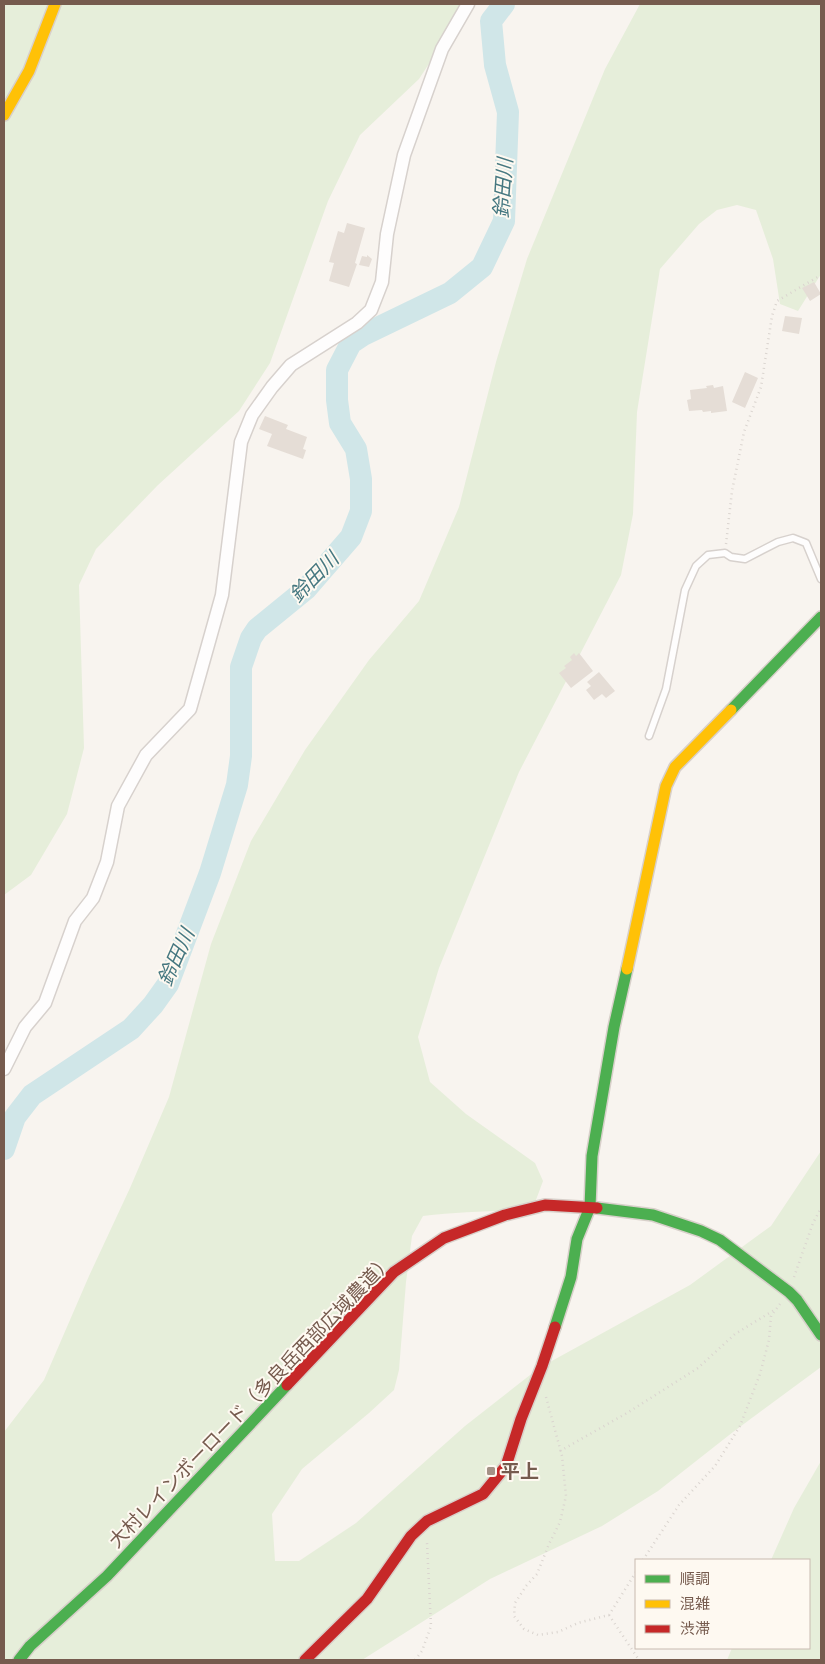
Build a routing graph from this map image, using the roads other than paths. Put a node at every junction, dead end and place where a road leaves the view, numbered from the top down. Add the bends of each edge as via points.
1 (55, 4) edge
2 (468, 4) edge
3 (4, 115) edge
4 (821, 579) edge
5 (821, 617) edge
6 (649, 736) dead end
7 (4, 1069) edge
8 (590, 1207) junction
9 (821, 1335) edge
10 (19, 1660) edge
11 (305, 1660) edge

1 - 3 street via 29,71
2 - 7 street via 442,49 404,155 387,234 382,282 371,310 357,323 291,365 252,415 242,442 222,594 190,709 146,755 118,806 107,862 93,898 75,921 45,1003 26,1028
4 - 6 lane via 806,543 793,538 745,559 725,553 708,555 696,566 685,590 666,689
5 - 8 street via 675,767 666,786 614,1027 592,1156
8 - 9 street, 大村レインボーロード（多良岳西部広域農道） via 653,1215 701,1231 727,1245 793,1296
8 - 10 street, 大村レインボーロード（多良岳西部広域農道） via 545,1205 505,1216 444,1238 394,1272 107,1576 30,1646
8 - 11 street via 578,1239 571,1277 506,1466 483,1494 426,1521 411,1536 367,1599

